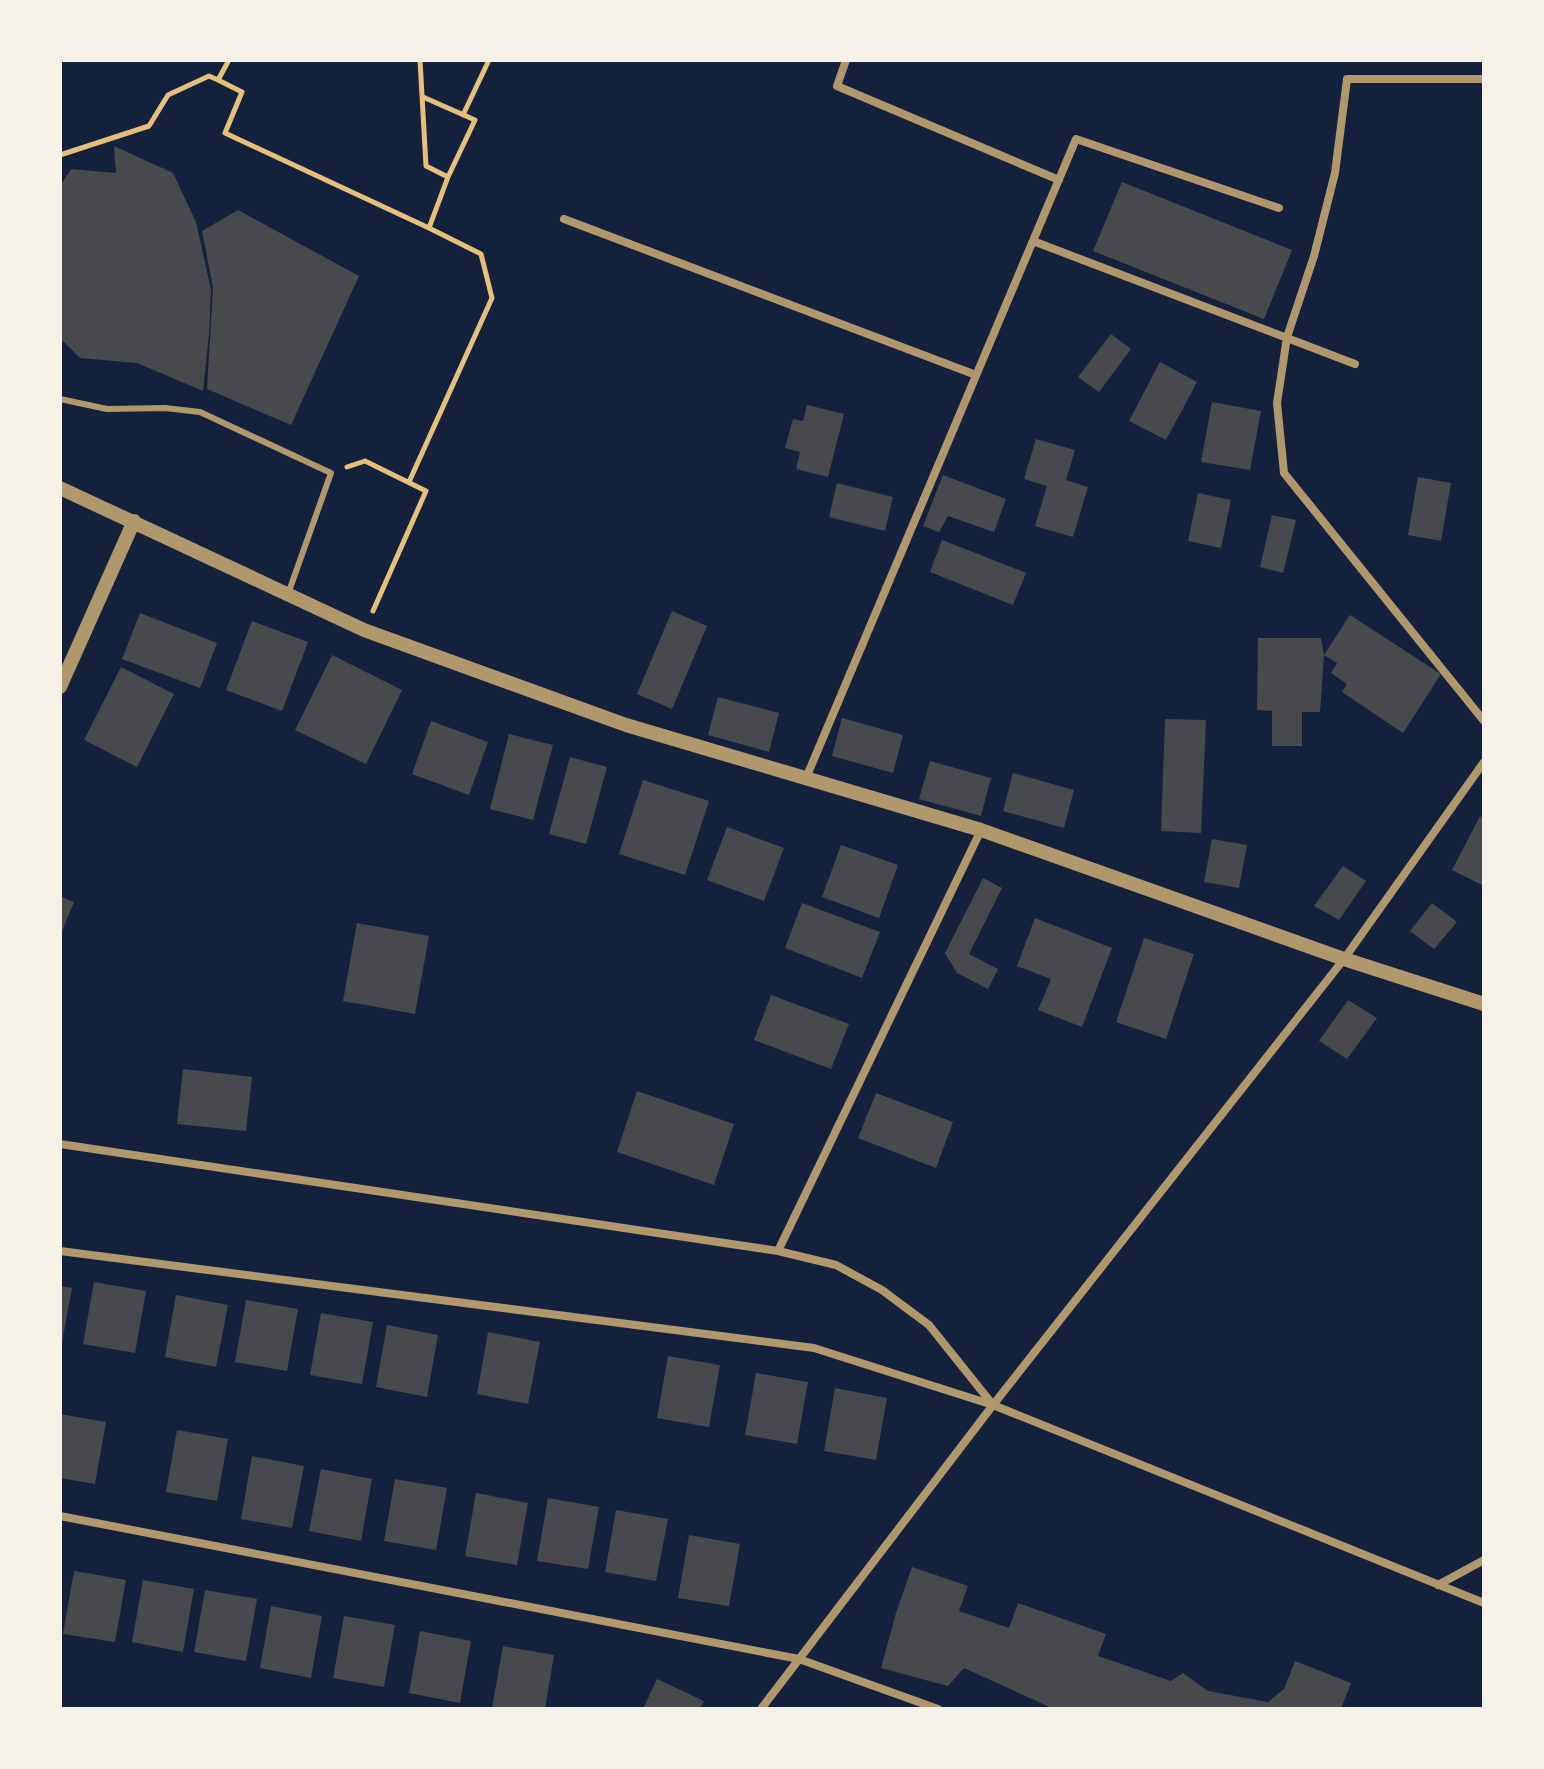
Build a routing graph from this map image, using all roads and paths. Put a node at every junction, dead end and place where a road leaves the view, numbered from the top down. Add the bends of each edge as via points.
1 (229, 60) edge
2 (420, 60) edge
3 (489, 60) edge
4 (846, 60) edge
5 (1484, 79) edge
6 (218, 80) junction
7 (423, 97) junction
8 (463, 115) junction
9 (60, 155) edge
10 (448, 177) junction
11 (1059, 180) junction
12 (1279, 208) dead end
13 (564, 219) dead end
14 (429, 228) junction
15 (1033, 241) junction
16 (1287, 337) junction
17 (1355, 364) dead end
18 (976, 375) junction
19 (60, 399) edge
20 (331, 473) junction
21 (409, 482) junction
22 (60, 488) edge
23 (134, 521) junction
24 (288, 594) junction
25 (364, 630) junction
26 (60, 687) edge
27 (1484, 721) edge
28 (1484, 762) edge
29 (806, 778) junction
30 (981, 830) junction
31 (1344, 959) junction
32 (1484, 1004) edge
33 (60, 1144) edge
34 (60, 1251) edge
35 (778, 1251) junction
36 (993, 1405) junction
37 (60, 1516) edge
38 (1484, 1560) edge
39 (1438, 1585) junction
40 (1484, 1603) edge
41 (799, 1659) junction
42 (761, 1709) edge
43 (938, 1709) edge

1 - 6 path
2 - 7 path
3 - 8 path
4 - 11 street via 837,86
5 - 16 street via 1347,79 1335,173
6 - 9 path via 209,76 168,95 149,126
6 - 14 path via 242,92 225,133
7 - 8 path
7 - 10 path via 426,166
8 - 10 path via 475,120
10 - 14 path
11 - 12 street via 1076,139
11 - 15 street
13 - 18 street
14 - 21 path via 481,254 492,298
15 - 16 street
15 - 18 street
16 - 17 street
16 - 27 street via 1277,403 1284,473
18 - 29 street
19 - 20 lane via 107,409 200,412
20 - 21 path via 365,461
20 - 24 lane
21 - 25 path via 426,491
22 - 23 street
23 - 24 street
23 - 26 street
24 - 25 street
25 - 29 street via 626,725
28 - 31 street
29 - 30 street
30 - 31 street
30 - 35 street
31 - 32 street
31 - 36 street
33 - 35 street
34 - 36 street via 814,1348
35 - 36 street via 836,1265 882,1290 929,1325
36 - 39 street
36 - 41 street
37 - 41 street
38 - 39 street
39 - 40 street
41 - 42 street
41 - 43 street

